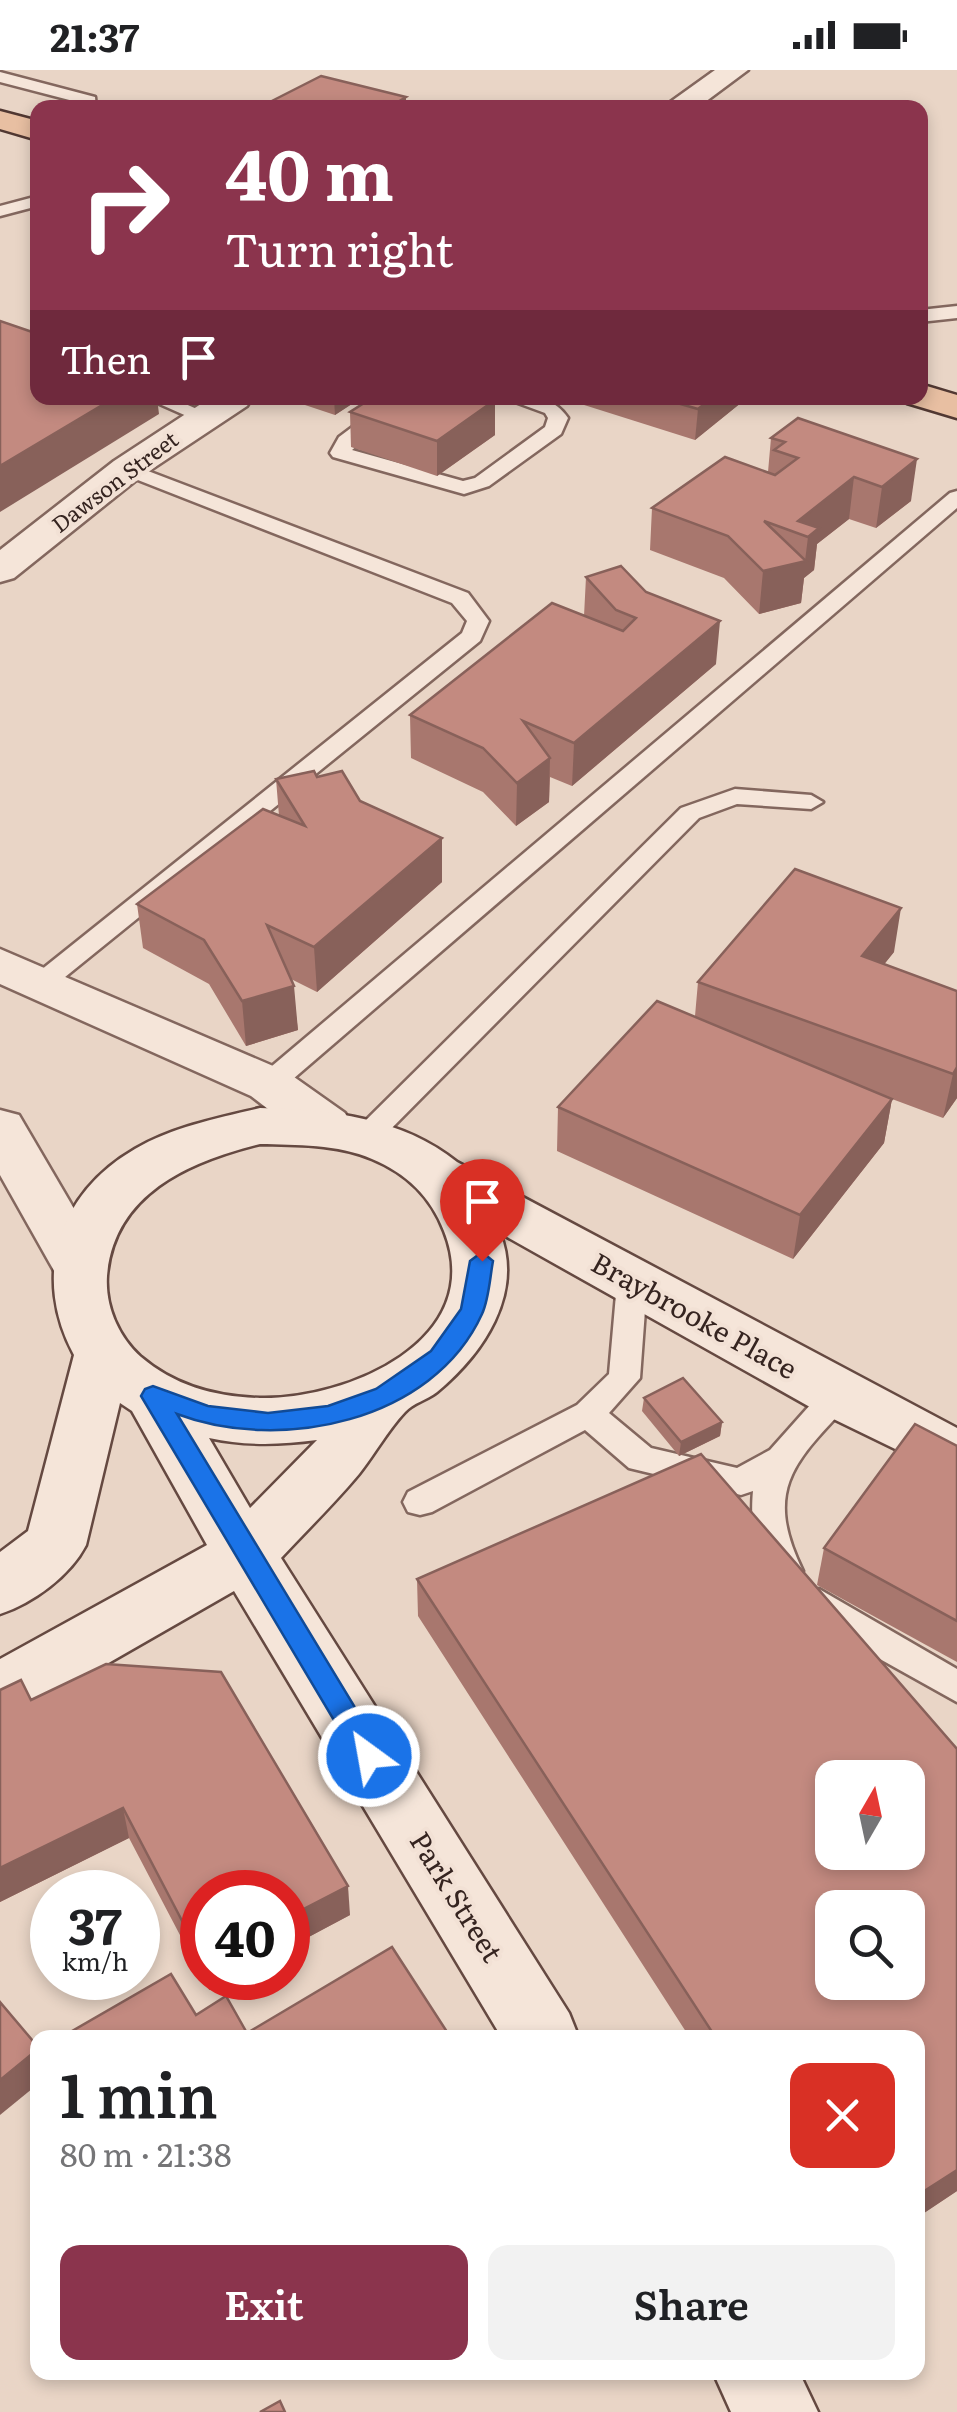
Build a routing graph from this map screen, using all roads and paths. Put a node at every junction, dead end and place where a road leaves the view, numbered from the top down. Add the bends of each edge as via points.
1 (734, 70) edge
2 (0, 77) edge
3 (90, 100) edge
4 (688, 100) edge
5 (0, 120) edge
6 (30, 129) edge
7 (30, 203) edge
8 (0, 211) edge
9 (957, 312) edge
10 (928, 315) edge
11 (928, 398) edge
12 (394, 405) edge
13 (541, 405) edge
14 (220, 407) edge
15 (957, 407) edge
16 (127, 469) junction
17 (957, 497) edge
18 (0, 570) edge
19 (811, 802) dead end
20 (20, 974) edge
21 (269, 1084) junction
22 (0, 1128) edge
23 (347, 1131) junction
24 (434, 1172) junction
25 (78, 1262) junction
26 (632, 1283) junction
27 (103, 1355) junction
28 (838, 1394) junction
29 (385, 1395) junction
30 (153, 1396) junction
31 (588, 1414) junction
32 (957, 1455) edge
33 (776, 1462) junction
34 (420, 1502) dead end
35 (245, 1554) junction
36 (0, 1588) edge
37 (957, 1687) edge
38 (0, 1692) edge
39 (538, 2030) edge
40 (758, 2380) edge
41 (778, 2412) edge

1 - 4 street
2 - 3 lane
5 - 6 main road
7 - 8 lane
9 - 10 lane
11 - 15 main road
12 - 13 lane via 340,452 464,488 554,430 558,418
14 - 16 street, Dawson Street
16 - 18 street, Dawson Street
16 - 20 lane via 460,598 478,620 472,636
17 - 21 lane
19 - 23 lane via 734,796 690,813
20 - 21 street
21 - 23 street
22 - 25 street
23 - 24 street via 403,1151
23 - 25 street via 260,1126 196,1141 140,1171 98,1213
24 - 26 street, Braybrooke Place
24 - 29 street via 468,1212 482,1261 472,1311 439,1358
25 - 27 street via 80,1310
26 - 28 street, Braybrooke Place
26 - 31 lane via 624,1378
27 - 30 street
27 - 36 street via 54,1545
28 - 32 street, Braybrooke Place
28 - 33 lane
29 - 30 street via 328,1415 268,1422 207,1416
29 - 35 street
30 - 35 street, Park Street
31 - 33 lane via 641,1459 742,1482
31 - 34 lane
33 - 37 lane via 765,1499 776,1561 831,1615
35 - 38 street
35 - 39 street, Park Street
40 - 41 street

